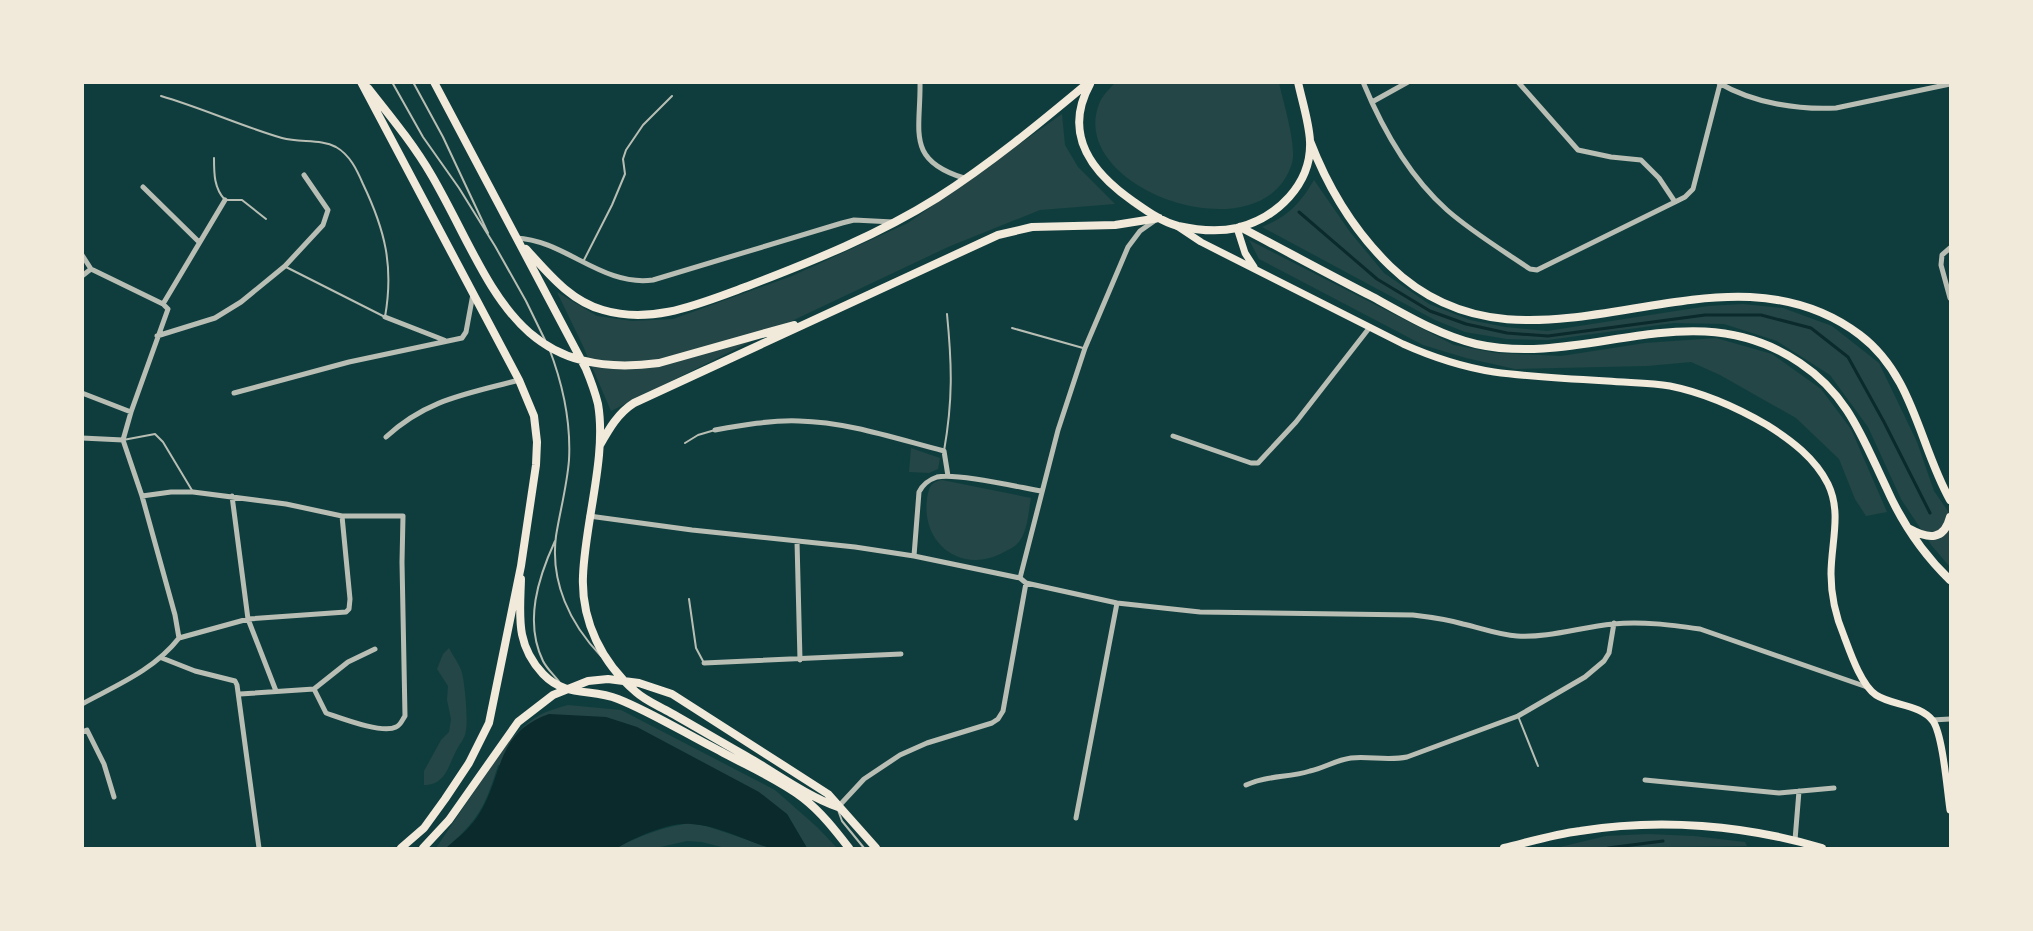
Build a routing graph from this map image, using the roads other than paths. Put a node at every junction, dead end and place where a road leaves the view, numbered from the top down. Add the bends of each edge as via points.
1 (362, 82) edge
2 (392, 82) edge
3 (412, 82) edge
4 (434, 82) edge
5 (920, 82) edge
6 (1090, 82) edge
7 (1298, 82) edge
8 (1364, 82) edge
9 (1408, 82) edge
10 (1518, 82) edge
11 (1720, 83) edge
12 (1950, 84) edge
13 (160, 96) dead end
14 (672, 96) dead end
15 (1372, 102) junction
16 (1310, 141) junction
17 (214, 158) dead end
18 (304, 175) dead end
19 (964, 178) junction
20 (143, 187) dead end
21 (225, 200) junction
22 (1675, 202) junction
23 (1159, 218) junction
24 (266, 219) dead end
25 (894, 222) junction
26 (1176, 226) junction
27 (1239, 227) junction
28 (516, 238) junction
29 (200, 242) junction
30 (495, 246) junction
31 (1950, 248) edge
32 (82, 255) edge
33 (583, 263) junction
34 (285, 266) junction
35 (91, 269) junction
36 (1256, 269) junction
37 (82, 276) edge
38 (473, 293) junction
39 (1950, 298) edge
40 (163, 304) junction
41 (947, 314) dead end
42 (385, 317) junction
43 (813, 320) junction
44 (1370, 327) junction
45 (1012, 328) dead end
46 (157, 336) junction
47 (445, 341) junction
48 (1085, 348) junction
49 (519, 380) junction
50 (82, 393) edge
51 (234, 393) dead end
52 (130, 412) junction
53 (715, 430) joint
54 (1173, 436) dead end
55 (386, 437) dead end
56 (82, 438) edge
57 (123, 440) junction
58 (686, 443) dead end
59 (600, 447) junction
60 (944, 451) junction
61 (948, 476) junction
62 (1041, 491) junction
63 (192, 492) junction
64 (142, 496) junction
65 (232, 496) junction
66 (1950, 499) edge
67 (1950, 509) edge
68 (342, 516) junction
69 (589, 516) junction
70 (1950, 518) edge
71 (1908, 528) junction
72 (556, 538) junction
73 (797, 541) junction
74 (914, 556) junction
75 (521, 566) junction
76 (1020, 578) junction
77 (1950, 580) edge
78 (1026, 583) junction
79 (689, 599) dead end
80 (1117, 603) junction
81 (248, 619) junction
82 (1614, 623) junction
83 (178, 638) junction
84 (375, 649) dead end
85 (901, 654) dead end
86 (162, 658) junction
87 (800, 660) junction
88 (704, 663) joint
89 (615, 671) junction
90 (1867, 687) junction
91 (314, 689) junction
92 (566, 690) junction
93 (276, 691) junction
94 (240, 694) junction
95 (82, 704) edge
96 (1518, 716) junction
97 (1950, 719) edge
98 (1932, 720) junction
99 (82, 732) edge
100 (1538, 766) dead end
101 (1645, 780) dead end
102 (1246, 785) dead end
103 (1834, 788) dead end
104 (1798, 791) junction
105 (114, 798) dead end
106 (838, 807) junction
107 (1950, 810) edge
108 (1076, 818) dead end
109 (1795, 840) junction
110 (259, 849) edge
111 (401, 849) edge
112 (423, 849) edge
113 (849, 849) edge
114 (864, 849) edge
115 (876, 849) edge
116 (1504, 849) edge
117 (1822, 849) edge

1 - 38 main road
1 - 43 main road via 414,147 494,292 521,326 548,346 586,362 621,367 659,363
2 - 30 lane via 423,137
3 - 30 lane
4 - 28 main road
5 - 19 street via 919,143 928,159
6 - 19 main road
6 - 23 main road via 1079,113 1086,153 1106,179
7 - 16 main road
8 - 15 street
9 - 15 street
10 - 22 street via 1578,150 1641,160 1659,177
11 - 12 street via 1765,100 1818,109
11 - 22 street via 1693,189
13 - 42 lane via 283,138 335,147 346,155 365,187 385,236 390,292
14 - 33 lane via 643,125 626,150 625,174
15 - 22 street via 1410,166 1445,208 1530,269 1537,270
16 - 27 main road via 1305,174 1296,190 1272,213
16 - 66 main road via 1336,197 1368,243 1417,289 1461,310 1506,320 1548,321 1741,296 1794,302 1841,322 1871,345 1904,388
17 - 21 lane via 215,183
18 - 34 street via 328,210 323,225
19 - 25 main road
20 - 29 street
21 - 24 lane via 242,200
21 - 29 street
23 - 26 main road
23 - 43 main road via 1115,225 1015,229
23 - 48 street via 1140,231 1128,247
25 - 28 main road via 776,275 683,309 648,315 602,310 586,303 551,278
25 - 33 street via 854,220 638,282
26 - 27 main road
26 - 36 main road
27 - 36 main road via 1245,253
27 - 71 main road via 1431,328 1475,344 1538,348 1696,330 1735,335 1778,350 1814,373 1842,401
28 - 33 street via 537,242
28 - 59 main road via 593,386
29 - 40 street
30 - 72 lane via 540,327 564,403 569,458
31 - 39 street via 1941,261
32 - 35 street
34 - 42 lane
34 - 46 street via 215,318
35 - 37 street
35 - 40 street
36 - 44 main road
38 - 47 street via 466,332 462,338
38 - 49 main road
40 - 46 street via 168,313
41 - 60 lane via 952,397
42 - 47 street
43 - 59 main road via 634,403 613,422
44 - 54 street via 1296,422 1258,463
44 - 90 main road via 1433,357 1490,371 1668,386 1700,393 1732,405 1784,435 1804,452 1828,484 1836,518 1833,596 1839,624
45 - 48 lane
46 - 52 street
47 - 51 street
48 - 62 street
49 - 55 street via 438,402 402,422
49 - 75 main road via 534,416 537,442
50 - 52 street
52 - 57 street
53 - 58 lane
53 - 60 street via 797,421 829,423
56 - 57 street
57 - 63 lane via 155,434
57 - 64 street
59 - 69 main road
60 - 61 street
61 - 62 street
61 - 74 street via 929,480 919,492
62 - 76 street
63 - 64 street
63 - 65 street
64 - 83 street
65 - 68 street
65 - 81 street
66 - 67 main road
68 - 81 street via 349,609 338,614
68 - 91 street via 403,516 405,716 394,728 355,722 326,713
69 - 73 street
69 - 89 main road via 583,576 585,609 600,649
70 - 71 main road via 1936,536 1920,535
71 - 77 main road
72 - 89 lane via 557,575 568,611 590,645
72 - 92 lane via 542,572 533,615 534,634 543,662
73 - 74 street
73 - 87 street
74 - 76 street
75 - 92 main road via 525,648 543,674
75 - 111 main road via 485,731 469,764 437,811
76 - 78 street
78 - 80 street
78 - 106 street via 1003,711 998,719 900,755 864,779
79 - 88 lane via 696,648
80 - 82 street via 1200,612 1430,617 1517,636
80 - 108 street
81 - 83 street
81 - 93 street
82 - 90 street via 1700,629
82 - 96 street via 1604,661 1585,677
83 - 86 street
84 - 91 street via 348,662
85 - 87 street
86 - 94 street via 235,681
86 - 95 street
87 - 88 street
89 - 106 main road via 638,694
90 - 98 main road via 1883,699 1917,710
91 - 93 street
92 - 113 main road via 616,698 779,783 814,808
93 - 94 street
94 - 110 street
96 - 100 lane
96 - 102 street via 1407,757 1353,758
97 - 98 street
98 - 107 main road via 1938,733
99 - 105 street via 87,730
101 - 104 street via 1762,792
103 - 104 street
104 - 109 street
106 - 112 main road via 828,794 672,694 639,683 588,681 553,695 518,722 449,820
106 - 114 lane via 842,821
106 - 115 main road
109 - 116 main road via 1725,828 1617,826
109 - 117 main road

